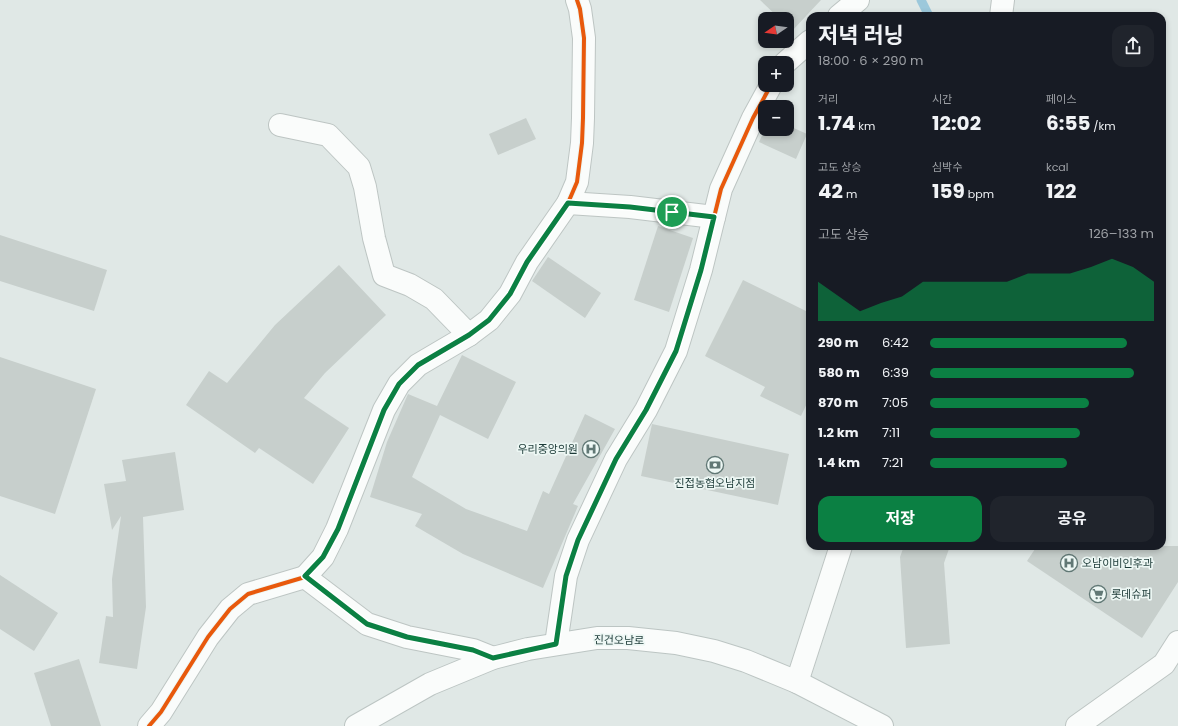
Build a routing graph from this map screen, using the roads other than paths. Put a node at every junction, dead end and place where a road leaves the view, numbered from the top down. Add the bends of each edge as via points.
1 (577, 0) edge
2 (858, 0) edge
3 (1003, 0) edge
4 (844, 12) edge
5 (1002, 12) edge
6 (806, 45) edge
7 (793, 56) edge
8 (768, 92) edge
9 (280, 125) dead end
10 (568, 203) junction
11 (714, 217) junction
12 (469, 335) junction
13 (840, 550) edge
14 (305, 576) junction
15 (1178, 642) edge
16 (556, 644) junction
17 (493, 658) junction
18 (797, 682) junction
19 (149, 726) edge
20 (356, 726) edge
21 (882, 726) edge
22 (1077, 726) edge

1 - 10 street via 584,38 582,143 577,182
2 - 4 street
3 - 5 street
6 - 7 street
8 - 11 street via 753,118 721,189
9 - 12 street via 328,134 359,167 384,275 410,285 434,300
10 - 11 street
10 - 12 street via 527,262 510,294 489,320
11 - 16 street via 676,351 646,410 616,459 578,540 566,576
12 - 14 street via 418,365 399,384 384,410 338,529 323,557
13 - 18 street
14 - 17 street via 367,624 407,637 473,650
14 - 19 street via 248,594 230,609 208,636 162,712
15 - 22 street via 1164,664
16 - 17 street, 진건오남로
16 - 18 street, 진건오남로 via 596,638 676,643 746,661
17 - 20 street, 진건오남로 via 430,684
18 - 21 street, 진건오남로

